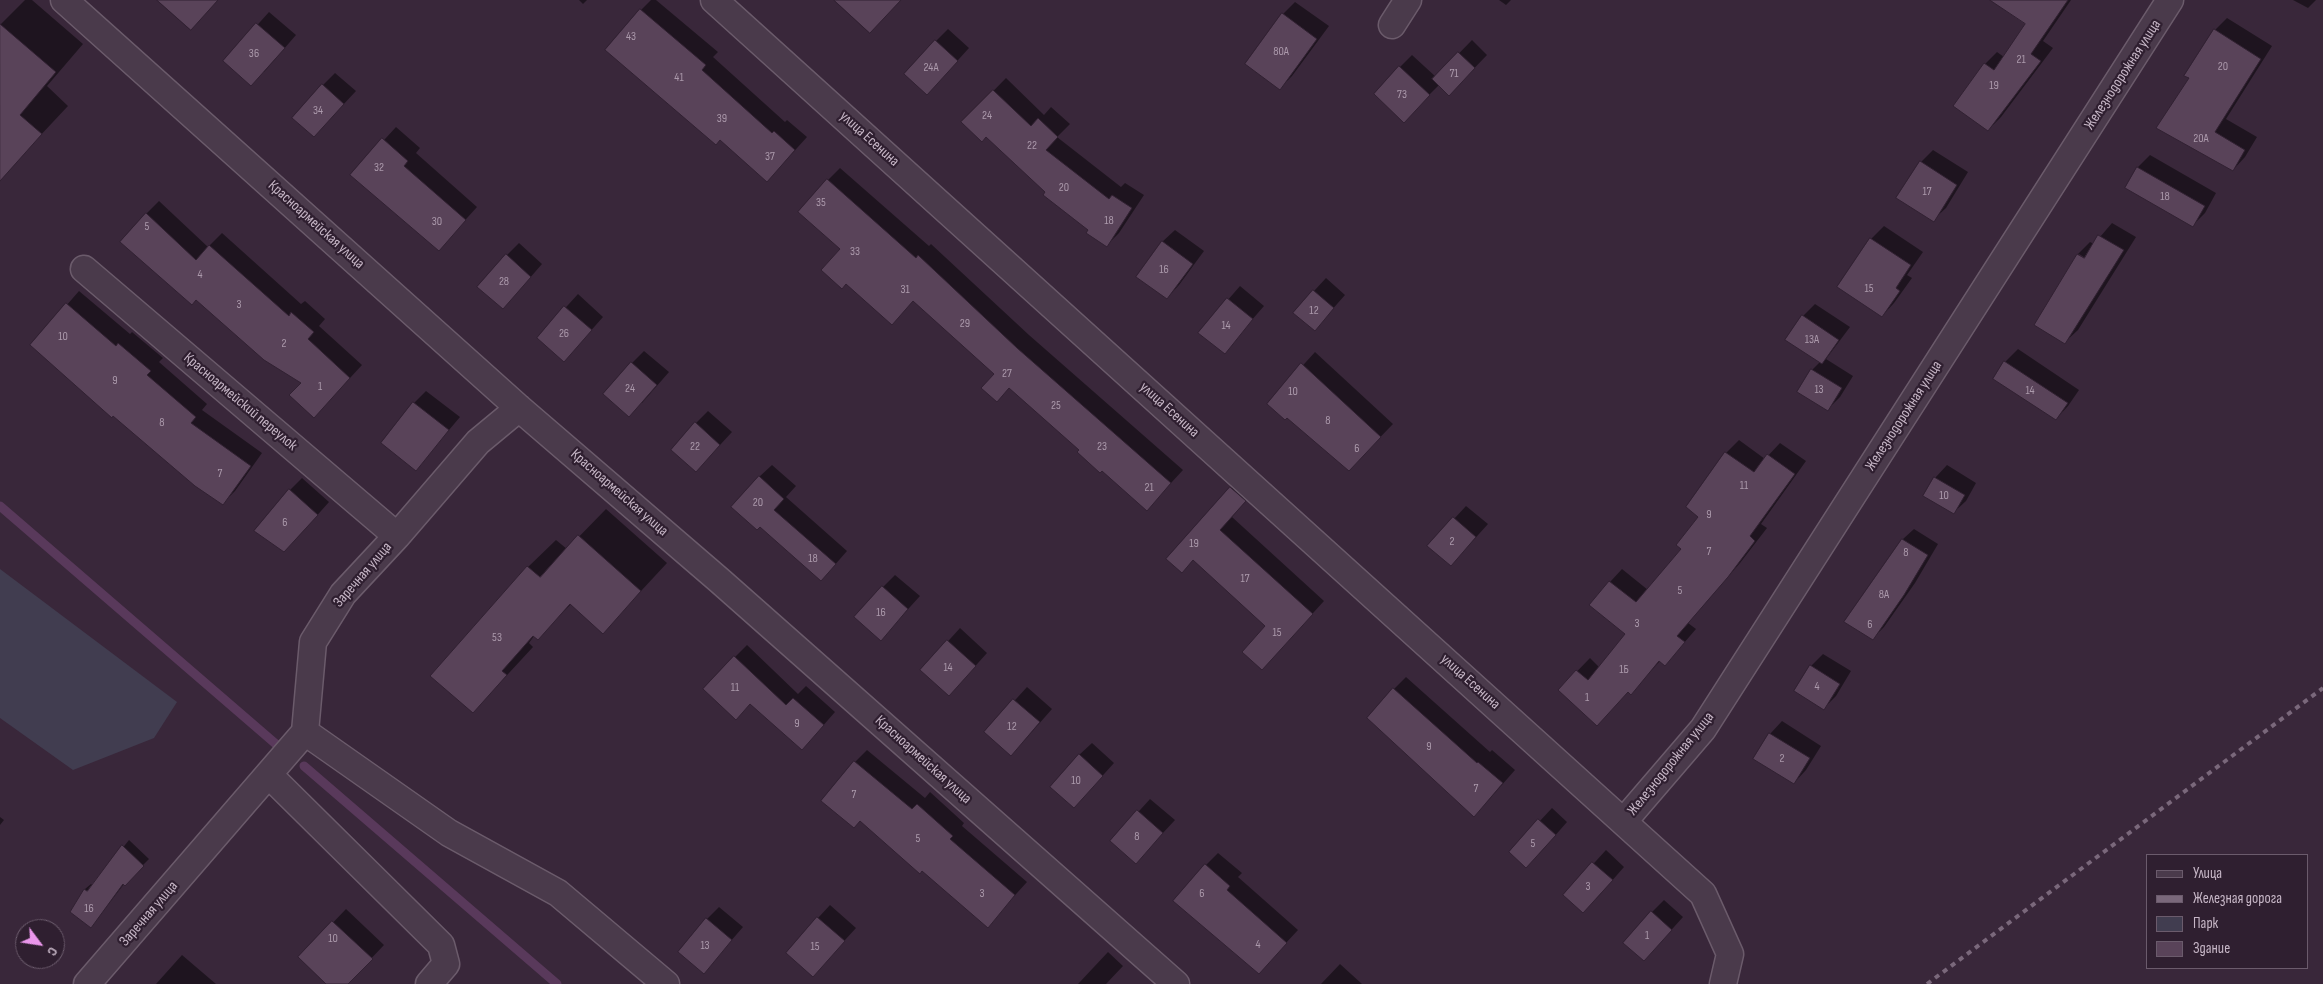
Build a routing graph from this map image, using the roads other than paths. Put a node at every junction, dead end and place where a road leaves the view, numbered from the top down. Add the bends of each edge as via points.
1 (64, 0) edge
2 (714, 0) edge
3 (1408, 0) edge
4 (2170, 0) edge
5 (1392, 25) dead end
6 (84, 269) dead end
7 (519, 408) junction
8 (397, 536) junction
9 (305, 732) junction
10 (269, 775) junction
11 (1624, 821) junction
12 (87, 984) edge
13 (429, 984) edge
14 (666, 984) edge
15 (1176, 984) edge
16 (1723, 984) edge

1 - 7 street, Красноармейская улица
2 - 11 street, улица Есенина
3 - 5 street
4 - 11 street, Железнодорожная улица via 1703,729
6 - 8 street, Красноармейский переулок
7 - 8 street, Заречная улица via 478,442
7 - 15 street, Красноармейская улица via 719,580
8 - 9 street, Заречная улица via 343,594 313,642
9 - 10 street, Заречная улица
9 - 14 street via 449,834 558,893
10 - 12 street, Заречная улица
10 - 13 street via 441,946 446,964
11 - 16 street via 1703,894 1730,954

